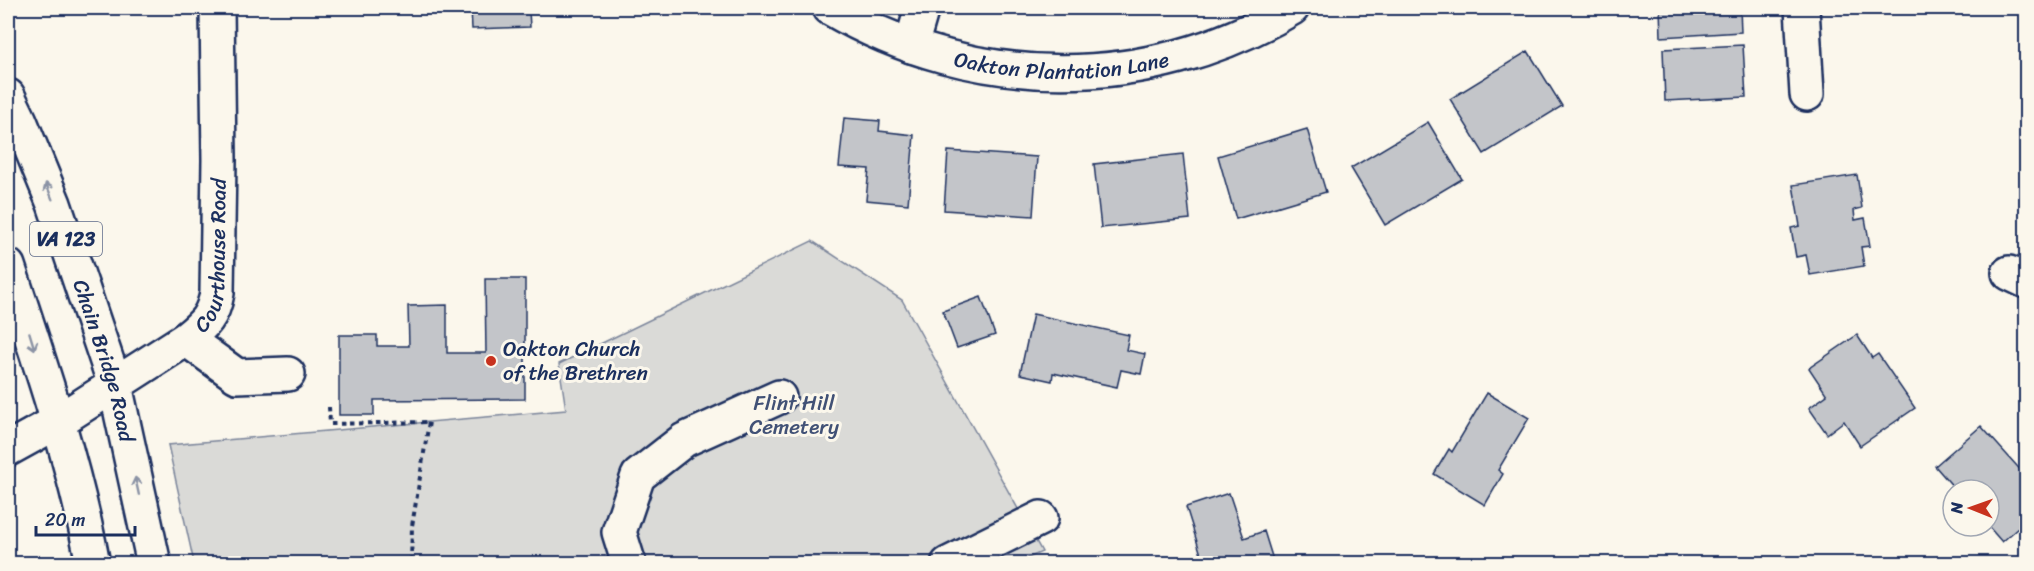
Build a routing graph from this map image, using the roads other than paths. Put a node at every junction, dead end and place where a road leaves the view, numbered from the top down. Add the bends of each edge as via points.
1 (217, 8) edge
2 (830, 8) edge
3 (922, 8) edge
4 (1292, 8) edge
5 (1802, 8) edge
6 (911, 46) junction
7 (1807, 94) dead end
8 (8, 96) edge
9 (8, 266) edge
10 (186, 339) junction
11 (288, 374) dead end
12 (115, 385) junction
13 (779, 397) dead end
14 (57, 422) junction
15 (8, 448) edge
16 (1041, 518) dead end
17 (93, 564) edge
18 (154, 564) edge
19 (628, 564) edge
20 (948, 564) edge

1 - 10 street, Courthouse Road via 217,293 215,308 205,323
2 - 6 street, Oakton Plantation Lane
3 - 6 street
4 - 6 street, Oakton Plantation Lane via 1224,42 1173,58 1121,68 1075,72 1012,70
5 - 7 street
12 -> 8 street, Chain Bridge Road / VA 123 via 54,204
9 -> 14 street, VA 123
10 - 11 street via 237,376
10 - 12 street, Courthouse Road
12 - 14 street, Courthouse Road
18 -> 12 street, Chain Bridge Road / VA 123
13 - 19 street via 684,440 638,476 619,532
14 - 15 street, Courthouse Road
14 - 17 street, VA 123
16 - 20 street

